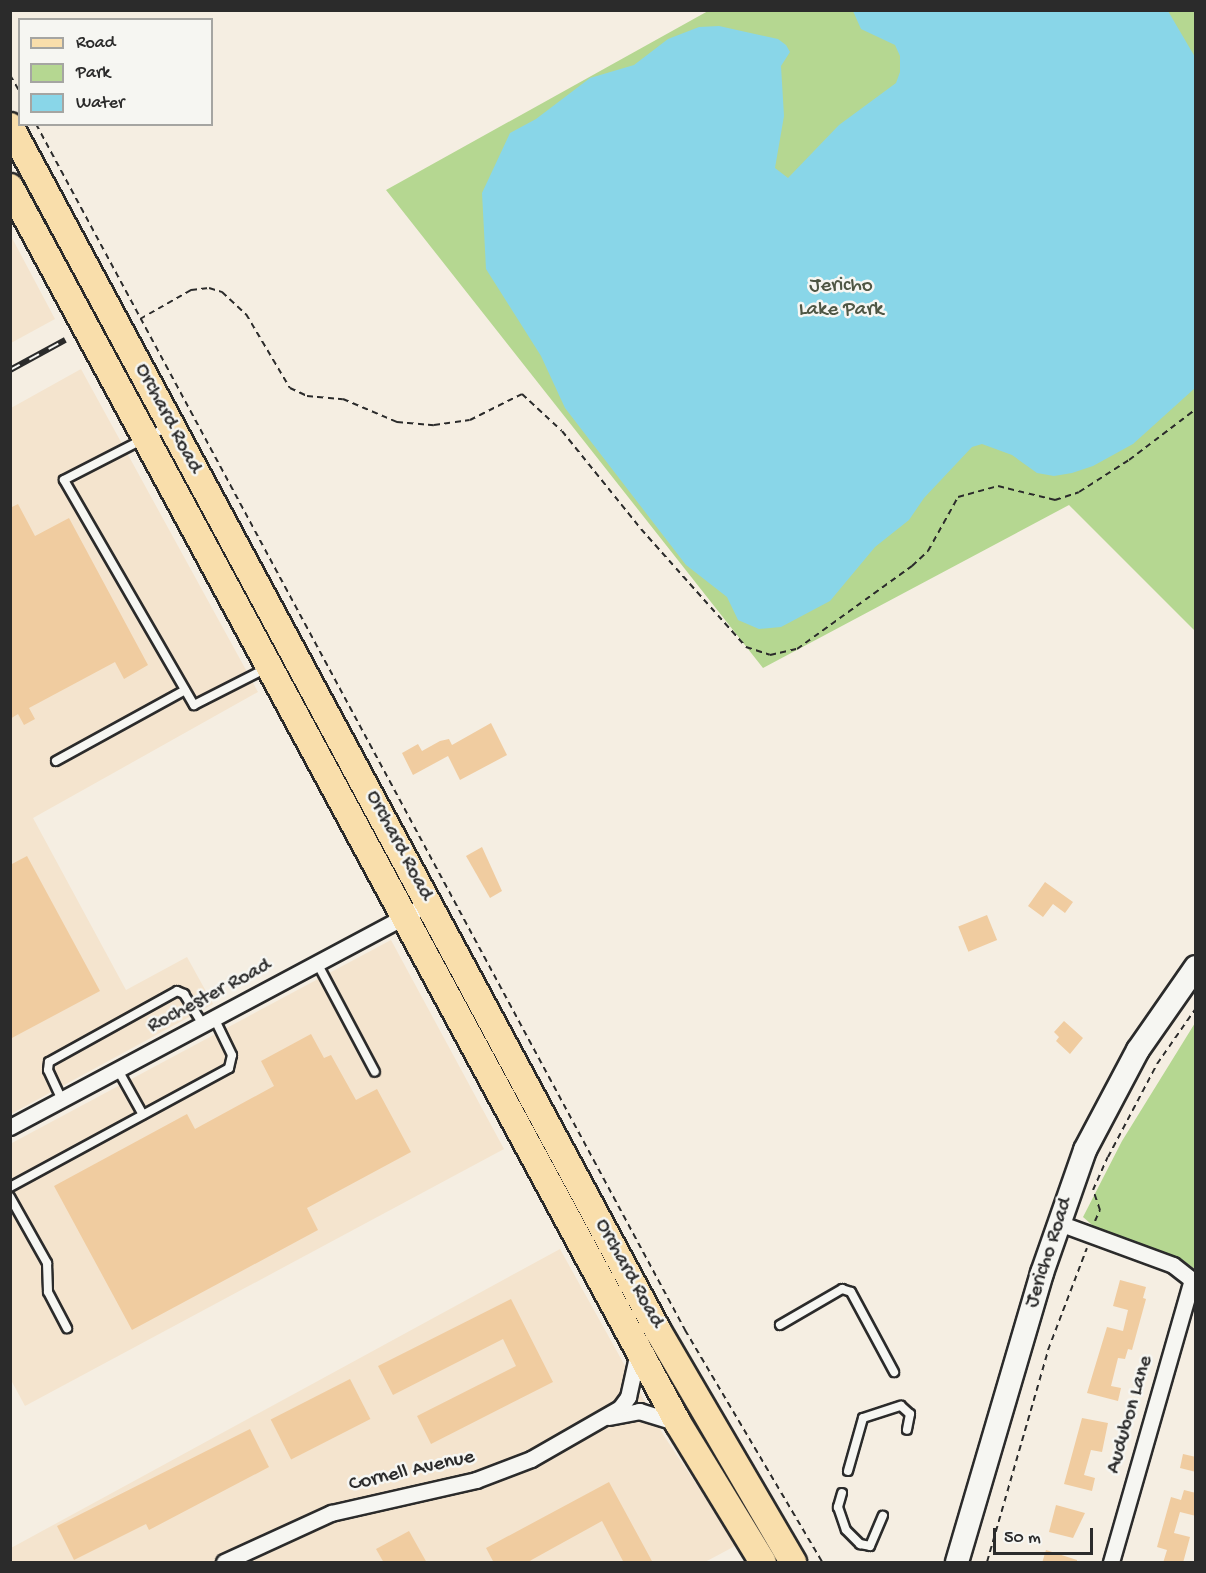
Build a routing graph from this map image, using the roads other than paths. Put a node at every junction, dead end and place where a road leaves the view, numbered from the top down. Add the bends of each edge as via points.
1 (10, 126) edge
2 (10, 187) edge
3 (171, 425) junction
4 (145, 438) junction
5 (268, 668) junction
6 (185, 690) junction
7 (56, 760) dead end
8 (429, 903) junction
9 (404, 917) junction
10 (317, 963) junction
11 (1196, 967) edge
12 (208, 1021) junction
13 (118, 1070) junction
14 (375, 1072) dead end
15 (62, 1100) junction
16 (143, 1115) junction
17 (10, 1127) edge
18 (10, 1187) edge
19 (10, 1197) edge
20 (1059, 1223) junction
21 (1194, 1281) edge
22 (780, 1325) dead end
23 (67, 1328) dead end
24 (639, 1351) junction
25 (894, 1372) dead end
26 (609, 1417) junction
27 (678, 1423) junction
28 (906, 1430) dead end
29 (848, 1471) dead end
30 (842, 1493) dead end
31 (883, 1516) dead end
32 (224, 1563) edge
33 (763, 1563) edge
34 (793, 1563) edge
35 (957, 1563) edge
36 (1111, 1563) edge

1 - 3 main road, Orchard Road
2 - 4 main road, Orchard Road
3 - 4 lane
3 - 8 main road, Orchard Road
4 - 5 main road, Orchard Road
4 - 6 lane via 64,480
5 - 6 lane via 194,705
5 - 9 main road, Orchard Road
6 - 7 lane
8 - 9 street, Rochester Road
8 - 34 main road, Orchard Road via 658,1331
9 - 10 street, Rochester Road
9 - 24 main road, Orchard Road
10 - 12 street, Rochester Road
10 - 14 lane
11 - 20 main road, Jericho Road via 1172,996 1138,1050 1085,1150
12 - 13 street, Rochester Road
12 - 15 lane via 177,991 48,1062
12 - 16 lane via 233,1064
13 - 15 street, Rochester Road
13 - 16 lane
15 - 17 street, Rochester Road
16 - 18 lane
19 - 23 lane via 47,1263 48,1292
20 - 21 street via 1153,1257
20 - 35 main road, Jericho Road
21 - 36 street, Audubon Lane
22 - 25 lane via 842,1289 852,1292
24 - 26 street, Cornell Avenue via 628,1397
24 - 27 main road, Orchard Road
26 - 27 street, Cornell Avenue via 639,1411
26 - 32 street, Cornell Avenue via 531,1459 487,1476 331,1513
27 - 33 main road, Orchard Road
28 - 29 lane via 910,1414 901,1406 863,1418
30 - 31 lane via 838,1508 846,1530 860,1544 870,1546

